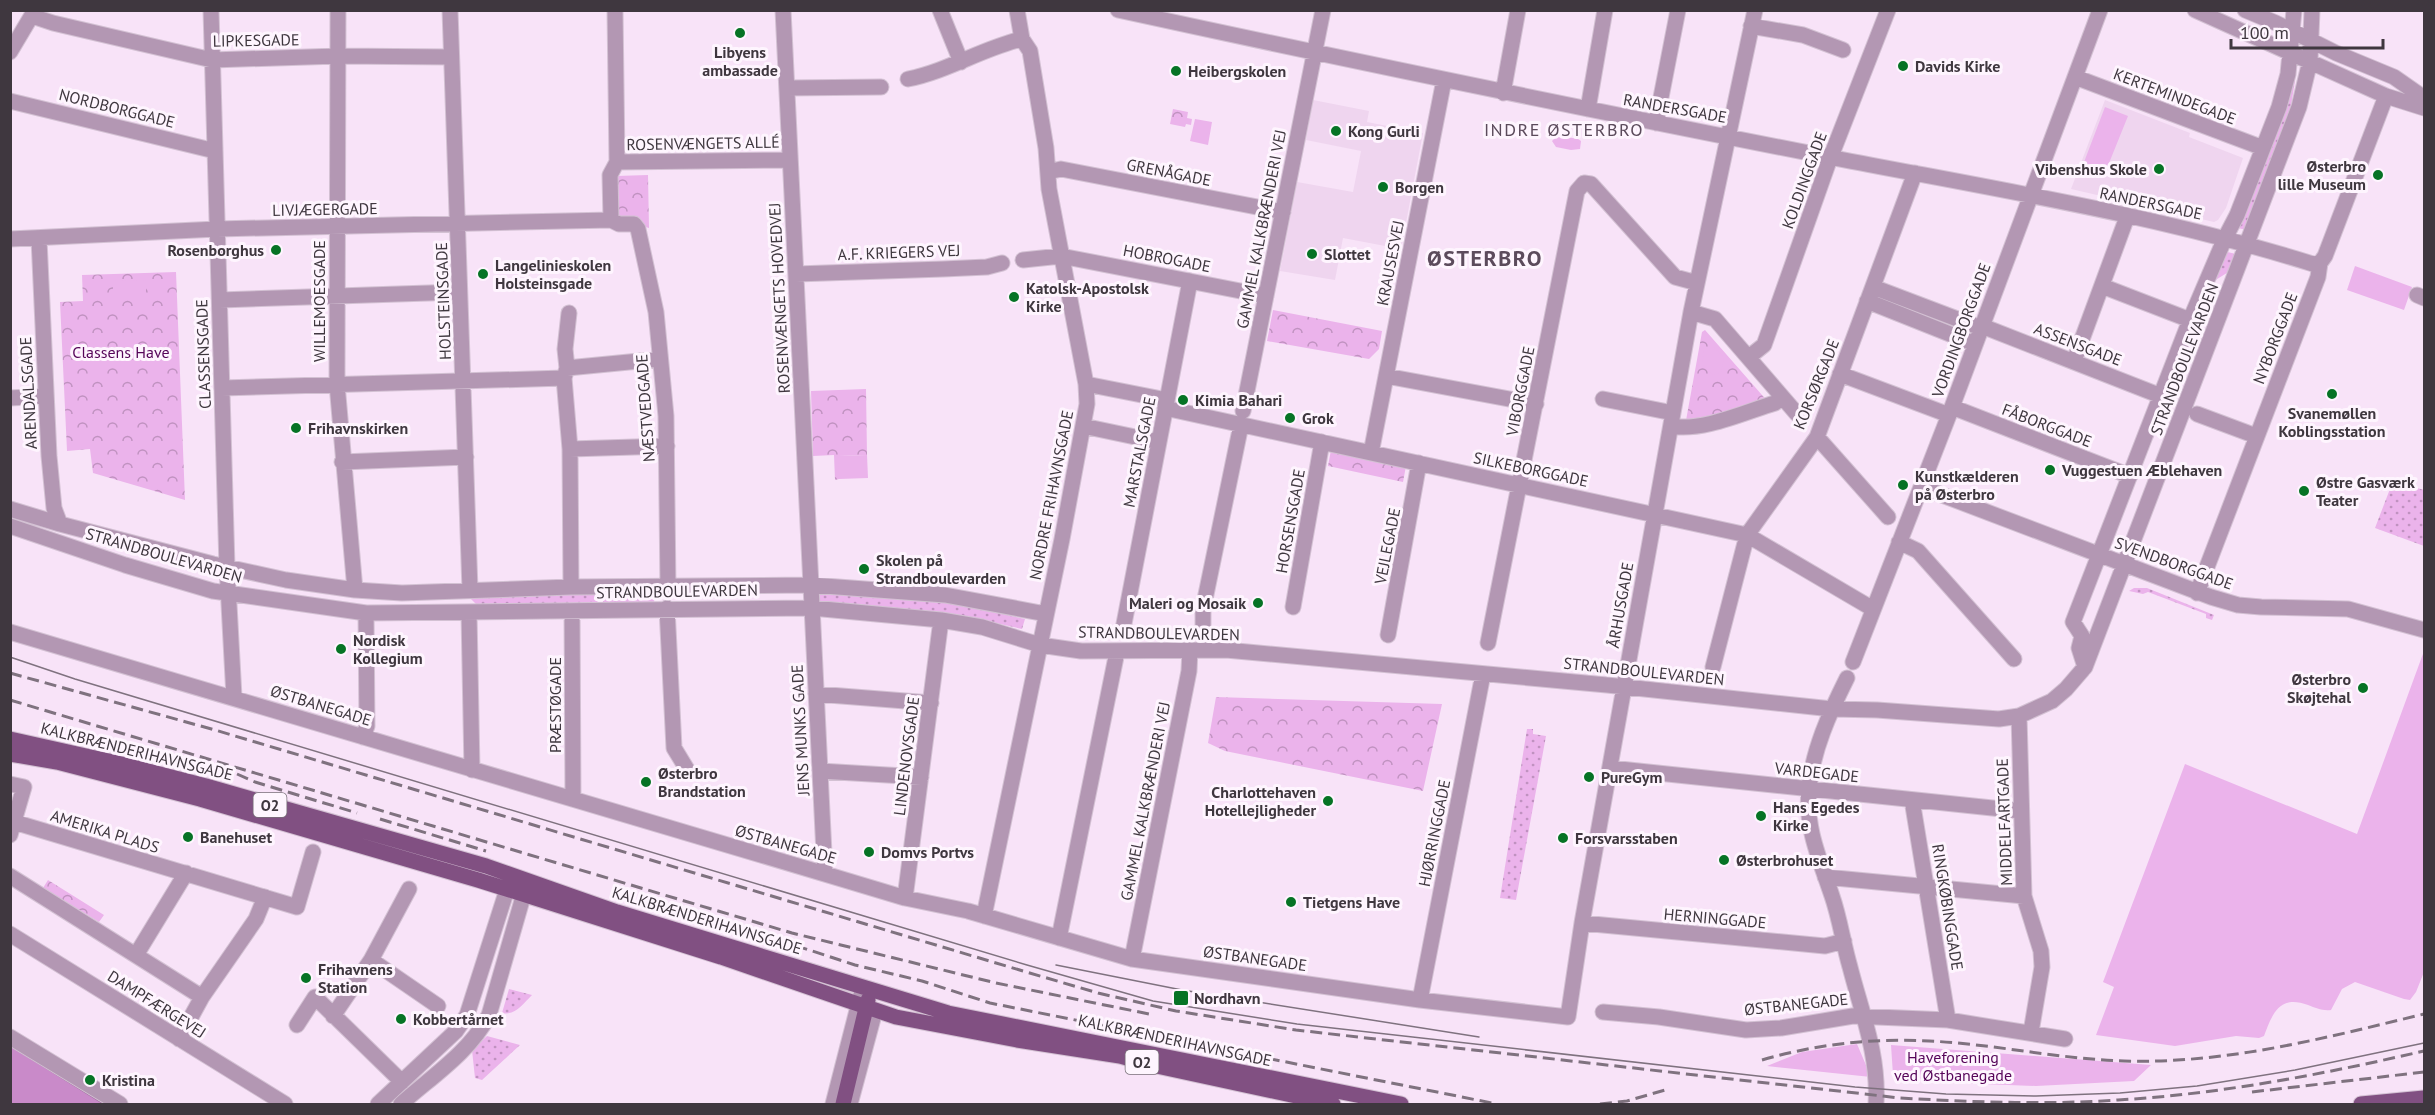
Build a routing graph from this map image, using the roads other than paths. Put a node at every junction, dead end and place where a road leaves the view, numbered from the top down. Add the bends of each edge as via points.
1 (211, 10) edge
2 (338, 10) edge
3 (450, 10) edge
4 (615, 10) edge
5 (783, 10) edge
6 (940, 10) edge
7 (1017, 10) edge
8 (1118, 10) edge
9 (1323, 10) edge
10 (1518, 10) edge
11 (1605, 10) edge
12 (1678, 10) edge
13 (1888, 10) edge
14 (2100, 10) edge
15 (2195, 10) edge
16 (2245, 10) edge
17 (2294, 10) edge
18 (2312, 10) edge
19 (33, 13) edge
20 (2270, 15) edge
21 (1753, 18) edge
22 (2293, 31) junction
23 (1022, 39) junction
24 (2311, 41) junction
25 (1843, 50) dead end
26 (10, 52) edge
27 (1315, 53) junction
28 (2291, 53) junction
29 (338, 56) junction
30 (451, 57) junction
31 (212, 60) junction
32 (2310, 61) junction
33 (961, 62) junction
34 (2075, 77) junction
35 (908, 79) dead end
36 (1444, 80) junction
37 (882, 87) dead end
38 (787, 88) junction
39 (1503, 93) junction
40 (2386, 96) junction
41 (2424, 98) edge
42 (10, 100) edge
43 (2424, 108) edge
44 (1588, 109) junction
45 (1656, 123) junction
46 (1728, 136) junction
47 (2263, 148) junction
48 (215, 151) junction
49 (1831, 157) junction
50 (790, 160) junction
51 (616, 162) junction
52 (1048, 172) junction
53 (1915, 173) junction
54 (2031, 195) junction
55 (1283, 212) junction
56 (2127, 217) junction
57 (611, 220) junction
58 (458, 224) junction
59 (337, 227) junction
60 (218, 229) junction
61 (638, 229) joint
62 (2225, 237) junction
63 (10, 239) edge
64 (39, 239) junction
65 (2247, 243) junction
66 (1061, 256) junction
67 (1023, 260) dead end
68 (1002, 263) dead end
69 (2320, 264) junction
70 (796, 274) junction
71 (1190, 281) junction
72 (1697, 283) junction
73 (1873, 286) junction
74 (2102, 286) junction
75 (459, 292) junction
76 (337, 296) junction
77 (1266, 296) junction
78 (220, 300) junction
79 (1867, 301) junction
80 (1691, 312) junction
81 (569, 314) dead end
82 (2190, 320) junction
83 (1981, 327) junction
84 (1975, 344) junction
85 (1749, 357) junction
86 (660, 359) junction
87 (2074, 361) junction
88 (565, 373) junction
89 (1840, 374) junction
90 (1386, 376) junction
91 (464, 380) junction
92 (337, 384) junction
93 (1086, 384) junction
94 (222, 388) junction
95 (46, 396) junction
96 (2161, 396) junction
97 (10, 398) edge
98 (1782, 398) junction
99 (1603, 399) dead end
100 (1166, 404) junction
101 (1536, 404) junction
102 (1950, 411) junction
103 (1797, 414) dead end
104 (2197, 414) dead end
105 (1242, 418) junction
106 (1672, 420) junction
107 (1083, 426) junction
108 (2256, 436) junction
109 (1817, 437) junction
110 (1159, 442) junction
111 (1322, 442) junction
112 (667, 446) junction
113 (570, 449) junction
114 (1371, 453) junction
115 (466, 457) junction
116 (342, 462) junction
117 (1419, 463) junction
118 (2130, 476) junction
119 (1520, 485) junction
120 (1921, 487) junction
121 (10, 509) edge
122 (1655, 514) junction
123 (1888, 517) dead end
124 (54, 518) junction
125 (10, 526) edge
126 (1747, 535) junction
127 (1899, 542) junction
128 (2098, 555) junction
129 (2125, 564) junction
130 (228, 567) junction
131 (811, 585) junction
132 (571, 587) junction
133 (668, 588) junction
134 (355, 590) junction
135 (470, 590) junction
136 (2197, 593) junction
137 (230, 595) junction
138 (1293, 607) dead end
139 (812, 608) junction
140 (667, 609) junction
141 (1873, 609) junction
142 (572, 611) junction
143 (366, 613) junction
144 (469, 613) junction
145 (1046, 614) junction
146 (941, 620) junction
147 (1203, 626) dead end
148 (1123, 629) dead end
149 (2424, 630) edge
150 (10, 632) edge
151 (1388, 635) dead end
152 (1488, 643) dead end
153 (1040, 645) junction
154 (1190, 649) junction
155 (1117, 652) junction
156 (2014, 658) dead end
157 (1853, 662) dead end
158 (1713, 667) dead end
159 (2085, 667) junction
160 (1484, 674) junction
161 (1847, 678) dead end
162 (1624, 686) junction
163 (816, 694) junction
164 (234, 697) junction
165 (931, 703) junction
166 (1832, 709) junction
167 (2019, 716) junction
168 (363, 737) junction
169 (10, 739) edge
170 (10, 754) edge
171 (1610, 768) junction
172 (472, 770) junction
173 (688, 771) dead end
174 (820, 771) junction
175 (921, 777) junction
176 (10, 784) edge
177 (1809, 790) junction
178 (573, 799) junction
179 (1912, 800) junction
180 (2021, 811) junction
181 (12, 829) edge
182 (313, 852) dead end
183 (186, 873) junction
184 (512, 874) junction
185 (825, 874) junction
186 (1825, 877) junction
187 (13, 878) edge
188 (528, 880) junction
189 (1926, 887) junction
190 (409, 889) dead end
191 (507, 890) junction
192 (524, 896) junction
193 (2024, 896) junction
194 (265, 897) junction
195 (905, 897) junction
196 (984, 916) junction
197 (1582, 923) junction
198 (10, 934) edge
199 (1059, 938) junction
200 (1844, 941) junction
201 (136, 955) junction
202 (1132, 959) junction
203 (371, 960) junction
204 (863, 988) junction
205 (202, 997) junction
206 (1420, 1000) junction
207 (438, 1006) dead end
208 (867, 1008) junction
209 (1603, 1012) dead end
210 (480, 1014) junction
211 (333, 1016) junction
212 (1864, 1016) junction
213 (1568, 1017) joint
214 (1948, 1020) junction
215 (297, 1025) dead end
216 (2031, 1032) junction
217 (10, 1037) edge
218 (179, 1039) junction
219 (2065, 1039) dead end
220 (402, 1082) junction
221 (2424, 1098) edge
222 (120, 1104) edge
223 (285, 1104) edge
224 (378, 1104) edge
225 (400, 1104) edge
226 (833, 1104) edge
227 (843, 1104) edge
228 (850, 1104) edge
229 (1333, 1104) edge
230 (1401, 1104) edge
231 (1876, 1104) edge
232 (2361, 1104) edge

1 - 31 street, CLASSENSGADE
2 - 29 street, WILLEMOESGADE
3 - 30 street, HOLSTEINSGADE
4 - 51 street, ROSENVÆNGETS ALLÉ
5 - 38 street, ROSENVÆNGETS HOVEDVEJ
6 - 33 street
7 - 23 street, NORDRE FRIHAVNSGADE
8 - 27 street, RANDERSGADE
9 - 27 street, GAMMEL KALKBRÆNDERI VEJ
10 - 39 street
11 - 44 street
12 - 45 street
13 - 49 street, KOLDINGGADE
14 - 34 street, VORDINGBORGGADE
15 - 28 street
16 - 20 street
17 - 22 street, STRANDBOULEVARDEN
18 - 24 street, STRANDBOULEVARDEN
19 - 26 street
19 - 31 street, LIPKESGADE via 53,24
20 - 22 street
21 - 25 street
21 - 46 street, ÅRHUSGADE
22 - 24 street
22 - 28 street, STRANDBOULEVARDEN
23 - 33 street
23 - 52 street, NORDRE FRIHAVNSGADE via 1030,51
24 - 32 street, STRANDBOULEVARDEN
24 - 41 street via 2394,77
27 - 36 street, RANDERSGADE
27 - 55 street, GAMMEL KALKBRÆNDERI VEJ
28 - 32 street
28 - 47 street, STRANDBOULEVARDEN via 2285,88
29 - 30 street, LIPKESGADE
29 - 31 street, LIPKESGADE
29 - 59 street, WILLEMOESGADE
30 - 58 street, HOLSTEINSGADE
31 - 48 street, CLASSENSGADE
32 - 40 street
32 - 65 street, STRANDBOULEVARDEN via 2299,107
33 - 35 street
34 - 47 street, KERTEMINDEGADE
34 - 54 street, VORDINGBORGGADE
36 - 39 street, RANDERSGADE
36 - 90 street, KRAUSESVEJ
37 - 38 street
38 - 50 street, ROSENVÆNGETS HOVEDVEJ
39 - 44 street, RANDERSGADE
40 - 43 street
40 - 69 street, NYBORGGADE
42 - 48 street, NORDBORGGADE
44 - 45 street, RANDERSGADE
45 - 46 street, RANDERSGADE
46 - 49 street, RANDERSGADE
46 - 72 street, ÅRHUSGADE
47 - 62 street, STRANDBOULEVARDEN
48 - 60 street, CLASSENSGADE
49 - 53 street, RANDERSGADE
49 - 85 street, KOLDINGGADE via 1764,345
50 - 51 street, ROSENVÆNGETS ALLÉ
50 - 70 street, ROSENVÆNGETS HOVEDVEJ
51 - 57 street, ROSENVÆNGETS ALLÉ via 610,175
52 - 55 street, GRENÅGADE via 1061,169
52 - 66 street, NORDRE FRIHAVNSGADE
53 - 54 street, RANDERSGADE
53 - 73 street, KORSØRGADE
54 - 56 street, RANDERSGADE
54 - 83 street, VORDINGBORGGADE
55 - 77 street, GAMMEL KALKBRÆNDERI VEJ
56 - 62 street, RANDERSGADE
56 - 74 street
57 - 58 street, LIVJÆGERGADE
57 - 61 street, LIVJÆGERGADE via 633,224
58 - 59 street, LIVJÆGERGADE
58 - 75 street, HOLSTEINSGADE
59 - 60 street, LIVJÆGERGADE
59 - 76 street, WILLEMOESGADE
60 - 64 street, LIVJÆGERGADE
60 - 78 street, CLASSENSGADE
61 - 86 street, NÆSTVEDGADE via 657,312
62 - 65 street, RANDERSGADE
62 - 82 street, STRANDBOULEVARDEN
63 - 64 street, LIVJÆGERGADE
64 - 95 street, ARENDALSGADE
65 - 69 street
65 - 129 street, STRANDBOULEVARDEN
66 - 67 street
66 - 71 street, HOBROGADE
66 - 93 street, NORDRE FRIHAVNSGADE
68 - 70 street, A.F. KRIEGERS VEJ via 987,267
69 - 108 street, NYBORGGADE
70 - 131 street, ROSENVÆNGETS HOVEDVEJ
71 - 77 street, HOBROGADE
71 - 100 street, MARSTALSGADE
72 - 80 street, ÅRHUSGADE
72 - 101 street, VIBORGGADE via 1675,277 1591,184 1584,183 1577,191
73 - 79 street, KORSØRGADE
73 - 83 street, ASSENSGADE
74 - 82 street, STRANDBOULEVARDEN
74 - 87 street
75 - 76 street
75 - 91 street, HOLSTEINSGADE
76 - 78 street
76 - 92 street, WILLEMOESGADE
77 - 105 street, GAMMEL KALKBRÆNDERI VEJ
78 - 94 street, CLASSENSGADE
79 - 84 street
79 - 89 street, KORSØRGADE
80 - 85 street via 1715,319
80 - 106 street, ÅRHUSGADE
81 - 88 street
82 - 96 street, STRANDBOULEVARDEN
83 - 84 street, VORDINGBORGGADE
83 - 87 street, ASSENSGADE
84 - 102 street, VORDINGBORGGADE
85 - 98 street
86 - 88 street
86 - 112 street, NÆSTVEDGADE
87 - 96 street, ASSENSGADE
88 - 91 street
88 - 113 street
89 - 102 street, FÅBORGGADE
89 - 109 street, KORSØRGADE
90 - 101 street
90 - 114 street, KRAUSESVEJ
91 - 92 street
91 - 115 street, HOLSTEINSGADE
92 - 94 street
92 - 116 street, WILLEMOESGADE
93 - 100 street, SILKEBORGGADE
93 - 107 street, NORDRE FRIHAVNSGADE
94 - 130 street, CLASSENSGADE
95 - 97 street
95 - 124 street, ARENDALSGADE
96 - 118 street, STRANDBOULEVARDEN
98 - 103 street
98 - 106 street via 1684,429
99 - 106 street
100 - 105 street, SILKEBORGGADE
100 - 110 street, MARSTALSGADE
101 - 119 street, VIBORGGADE
102 - 118 street, FÅBORGGADE
102 - 120 street, VORDINGBORGGADE
104 - 108 street
105 - 111 street, SILKEBORGGADE
105 - 147 street, GAMMEL KALKBRÆNDERI VEJ via 1203,609
106 - 122 street, ÅRHUSGADE
107 - 110 street
107 - 145 street, NORDRE FRIHAVNSGADE
108 - 136 street, NYBORGGADE
109 - 123 street
109 - 126 street, KORSØRGADE
110 - 148 street, MARSTALSGADE
111 - 114 street, SILKEBORGGADE
111 - 138 street, HORSENSGADE
112 - 113 street
112 - 133 street, NÆSTVEDGADE
113 - 132 street
114 - 117 street, SILKEBORGGADE
115 - 116 street
115 - 135 street, HOLSTEINSGADE
116 - 134 street, WILLEMOESGADE
117 - 119 street, SILKEBORGGADE
117 - 151 street, VEJLEGADE
118 - 128 street, STRANDBOULEVARDEN
119 - 122 street, SILKEBORGGADE
119 - 152 street, VIBORGGADE
120 - 127 street, VORDINGBORGGADE
120 - 128 street, SVENDBORGGADE
121 - 124 street, STRANDBOULEVARDEN
122 - 126 street, SILKEBORGGADE
122 - 162 street, ÅRHUSGADE
124 - 130 street, STRANDBOULEVARDEN
125 - 137 street, STRANDBOULEVARDEN
126 - 141 street, SILKEBORGGADE
126 - 158 street, KORSØRGADE
127 - 141 street, VORDINGBORGGADE
127 - 156 street via 1918,551
128 - 129 street, SVENDBORGGADE
128 - 159 street, STRANDBOULEVARDEN via 2073,622 2082,636 2079,648
129 - 136 street, SVENDBORGGADE
129 - 159 street, STRANDBOULEVARDEN
130 - 134 street, STRANDBOULEVARDEN
130 - 137 street, CLASSENSGADE
131 - 133 street, STRANDBOULEVARDEN
131 - 139 street, JENS MUNKS GADE
131 - 145 street, STRANDBOULEVARDEN via 945,595
132 - 133 street, STRANDBOULEVARDEN
132 - 135 street, STRANDBOULEVARDEN
134 - 135 street, STRANDBOULEVARDEN
136 - 149 street, SVENDBORGGADE via 2246,605 2348,609
137 - 143 street, STRANDBOULEVARDEN
137 - 164 street, CLASSENSGADE
139 - 140 street, STRANDBOULEVARDEN
139 - 146 street, STRANDBOULEVARDEN
139 - 163 street, JENS MUNKS GADE
140 - 142 street, STRANDBOULEVARDEN
140 - 173 street via 674,748
141 - 157 street, VORDINGBORGGADE
142 - 144 street, STRANDBOULEVARDEN
142 - 178 street, PRÆSTØGADE
143 - 144 street, STRANDBOULEVARDEN
143 - 168 street via 367,726
144 - 172 street
145 - 153 street, NORDRE FRIHAVNSGADE
146 - 153 street, STRANDBOULEVARDEN via 982,627
146 - 165 street, LINDENOVSGADE
150 - 164 street, ØSTBANEGADE
153 - 155 street, STRANDBOULEVARDEN
153 - 196 street, NORDRE FRIHAVNSGADE
154 - 155 street, STRANDBOULEVARDEN
154 - 160 street, STRANDBOULEVARDEN
154 - 202 street, GAMMEL KALKBRÆNDERI VEJ via 1189,671
155 - 199 street
159 - 167 street, STRANDBOULEVARDEN via 2052,701
160 - 162 street, STRANDBOULEVARDEN
160 - 206 street, HJØRRINGGADE
161 - 166 street
162 - 166 street, STRANDBOULEVARDEN
162 - 171 street, ÅRHUSGADE
163 - 165 street
163 - 174 street, JENS MUNKS GADE
164 - 168 street, ØSTBANEGADE
165 - 175 street, LINDENOVSGADE
166 - 167 street, STRANDBOULEVARDEN via 1999,719
166 - 177 street
167 - 180 street, MIDDELFARTGADE
168 - 172 street, ØSTBANEGADE
169 - 184 main road, KALKBRÆNDERIHAVNSGADE / O2 via 206,786
170 - 191 main road, KALKBRÆNDERIHAVNSGADE / O2 via 201,799
171 - 177 street, VARDEGADE
171 - 197 street, ÅRHUSGADE
172 - 178 street, ØSTBANEGADE
174 - 175 street
174 - 185 street, JENS MUNKS GADE
175 - 195 street, LINDENOVSGADE
176 - 181 street, AMERIKA PLADS via 24,787
177 - 179 street, VARDEGADE
177 - 186 street via 1810,827
178 - 185 street, ØSTBANEGADE
179 - 180 street, VARDEGADE
179 - 189 street, RINGKØBINGGADE
180 - 193 street, MIDDELFARTGADE
181 - 183 street, AMERIKA PLADS
182 - 194 street, AMERIKA PLADS via 297,907
183 - 194 street, AMERIKA PLADS
183 - 201 street
184 - 188 main road, KALKBRÆNDERIHAVNSGADE / O2
184 - 191 street
185 - 195 street, ØSTBANEGADE
186 - 189 street
186 - 200 street via 1824,898
187 - 201 street
188 - 192 street
188 - 204 main road, KALKBRÆNDERIHAVNSGADE / O2 via 617,912
189 - 193 street
189 - 214 street, RINGKØBINGGADE
190 - 203 street
191 - 192 main road, KALKBRÆNDERIHAVNSGADE / O2
191 - 210 street via 489,947 490,964
192 - 208 main road, KALKBRÆNDERIHAVNSGADE / O2 via 721,957
192 - 210 street
193 - 216 street, MIDDELFARTGADE via 2042,967
194 - 205 street via 256,919
195 - 196 street, ØSTBANEGADE
196 - 199 street, ØSTBANEGADE
197 - 200 street, HERNINGGADE via 1825,946
197 - 213 street, ÅRHUSGADE
198 - 218 street, DAMPFÆRGEVEJ
199 - 202 street, ØSTBANEGADE
200 - 212 street
201 - 205 street
202 - 206 street, ØSTBANEGADE
203 - 207 street
203 - 211 street
204 - 208 main road
204 - 230 main road, KALKBRÆNDERIHAVNSGADE / O2 via 999,1024
205 - 218 street
206 - 213 street, ØSTBANEGADE
208 - 226 street
208 - 227 main road
208 - 228 street
208 - 229 main road, KALKBRÆNDERIHAVNSGADE / O2 via 1017,1040 1120,1056
209 - 212 street, ØSTBANEGADE via 1746,1030
210 - 220 street via 467,1015 456,1031
210 - 225 street via 467,1046
211 - 215 street via 315,998
211 - 220 street
212 - 214 street, ØSTBANEGADE
212 - 231 street via 1878,1079
214 - 216 street, ØSTBANEGADE
216 - 219 street, ØSTBANEGADE
217 - 222 street
218 - 223 street, DAMPFÆRGEVEJ
220 - 224 street
221 - 232 main road

